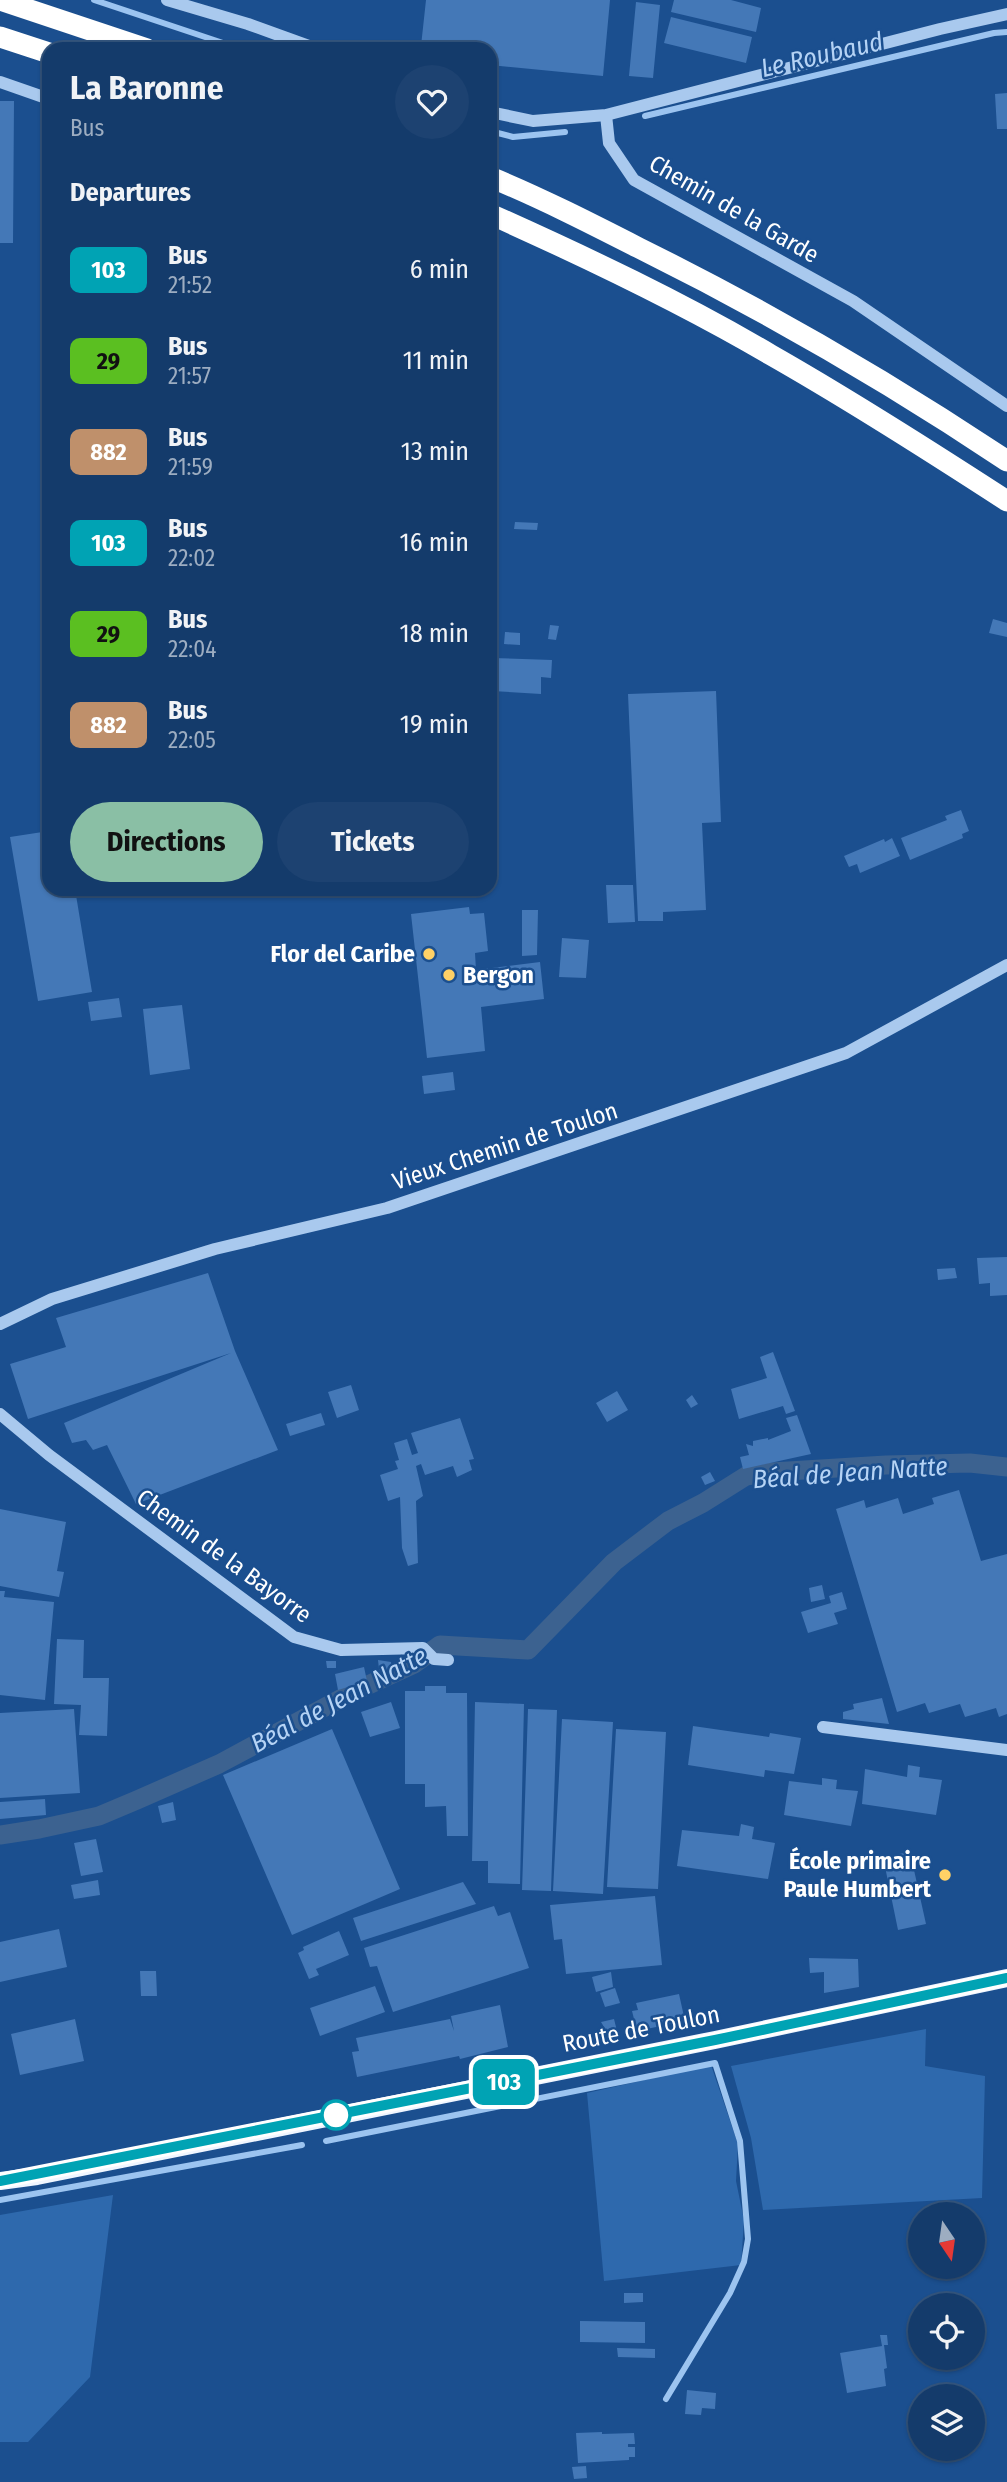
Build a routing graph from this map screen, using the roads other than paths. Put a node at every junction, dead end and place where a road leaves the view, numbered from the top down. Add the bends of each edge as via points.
1 (0, 0) edge
2 (167, 0) edge
3 (1007, 14) edge
4 (0, 37) edge
5 (126, 42) edge
6 (298, 42) edge
7 (42, 51) edge
8 (0, 82) edge
9 (42, 97) edge
10 (497, 113) edge
11 (606, 115) junction
12 (497, 180) edge
13 (497, 217) edge
14 (1007, 406) edge
15 (1007, 461) edge
16 (1007, 501) edge
17 (1007, 965) edge
18 (0, 1324) edge
19 (0, 1414) edge
20 (448, 1660) dead end
21 (823, 1727) dead end
22 (1007, 1750) edge
23 (1007, 1978) edge
24 (0, 2183) edge

1 - 5 highway
2 - 6 street
3 - 11 street
4 - 7 highway
8 - 9 street
10 - 11 street via 533,121
11 - 14 street, Chemin de la Garde via 609,143 634,180 852,301
12 - 15 highway via 784,324
13 - 16 highway via 578,253 770,354
17 - 18 street, Vieux Chemin de Toulon via 846,1053 387,1208 208,1251 52,1299
19 - 20 street, Chemin de la Bayorre via 294,1637 341,1650 424,1648 430,1655
21 - 22 street
23 - 24 main road, Route de Toulon

